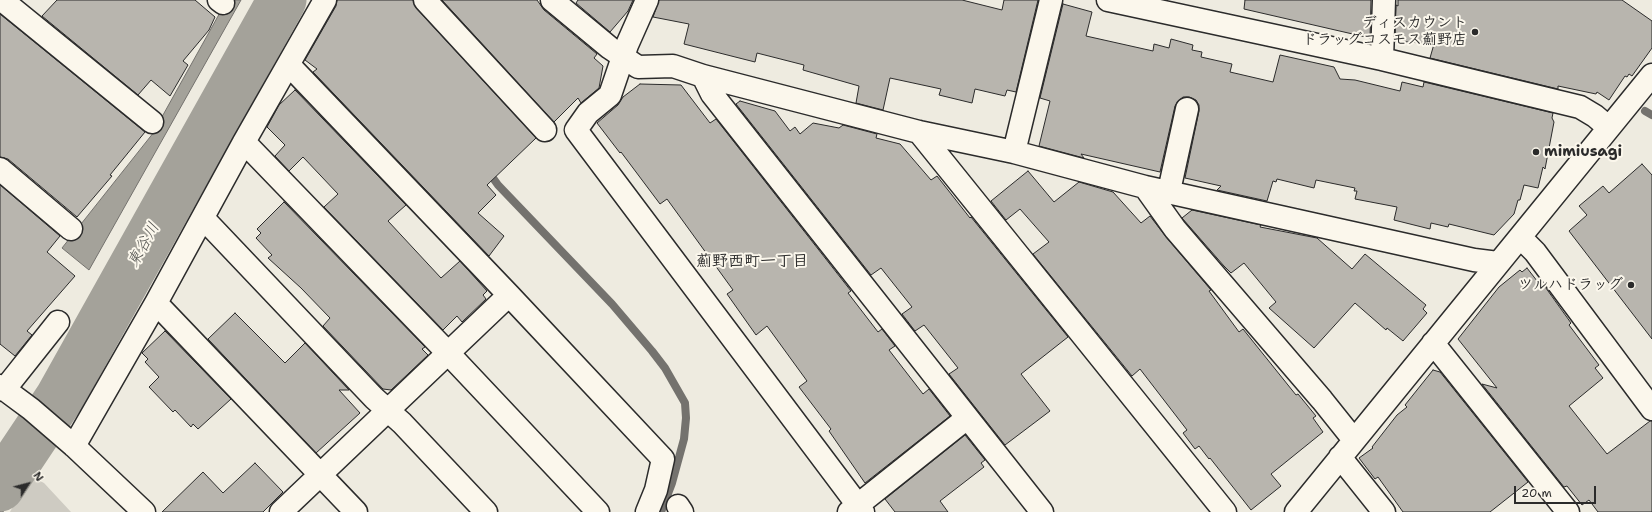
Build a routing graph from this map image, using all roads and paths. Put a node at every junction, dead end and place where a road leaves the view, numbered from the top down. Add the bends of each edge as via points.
1 (2, 0) edge
2 (325, 0) edge
3 (425, 0) edge
4 (552, 0) edge
5 (647, 0) edge
6 (1051, 0) edge
7 (1108, 0) edge
8 (1384, 0) edge
9 (623, 57) junction
10 (1382, 60) junction
11 (289, 65) junction
12 (1652, 75) edge
13 (703, 76) junction
14 (1187, 108) dead end
15 (152, 122) dead end
16 (1608, 127) junction
17 (545, 130) dead end
18 (919, 132) junction
19 (244, 142) junction
20 (1014, 152) junction
21 (0, 169) edge
22 (1145, 186) junction
23 (1169, 191) junction
24 (203, 218) junction
25 (71, 229) dead end
26 (1520, 237) junction
27 (1498, 263) junction
28 (509, 295) junction
29 (156, 303) junction
30 (58, 322) dead end
31 (1433, 343) junction
32 (448, 354) junction
33 (2, 388) edge
34 (1652, 409) edge
35 (388, 410) junction
36 (967, 418) junction
37 (67, 440) junction
38 (1354, 440) junction
39 (1340, 457) junction
40 (320, 475) junction
41 (857, 510) edge
42 (144, 512) edge
43 (281, 512) edge
44 (356, 512) edge
45 (486, 512) edge
46 (598, 512) edge
47 (647, 512) edge
48 (1042, 512) edge
49 (1225, 512) edge
50 (1296, 512) edge
51 (1384, 512) edge
52 (1568, 512) edge

1 - 15 street
2 - 11 street
3 - 17 street
4 - 9 street
5 - 9 street
6 - 20 street
7 - 10 street
8 - 10 street
9 - 13 street via 638,67 673,66
9 - 41 street via 610,95 588,113 576,130
10 - 16 street via 1580,107
11 - 19 street
11 - 28 street
12 - 16 street
13 - 18 street
13 - 36 street via 712,94
14 - 23 street
16 - 26 street
18 - 20 street
18 - 49 street
19 - 24 street
19 - 32 street
20 - 22 street
21 - 25 street
22 - 23 street
22 - 38 street via 1175,229
23 - 27 street via 1474,260
24 - 29 street
24 - 35 street
26 - 27 street
26 - 34 street via 1535,252
27 - 31 street
28 - 32 street
28 - 47 street via 663,459 656,490
29 - 37 street
29 - 40 street
30 - 33 street
31 - 38 street
31 - 52 street
32 - 35 street
32 - 46 street
33 - 37 street
35 - 40 street
35 - 45 street
36 - 41 street
36 - 48 street
37 - 42 street
38 - 39 street
39 - 50 street
39 - 51 street
40 - 43 street
40 - 44 street

